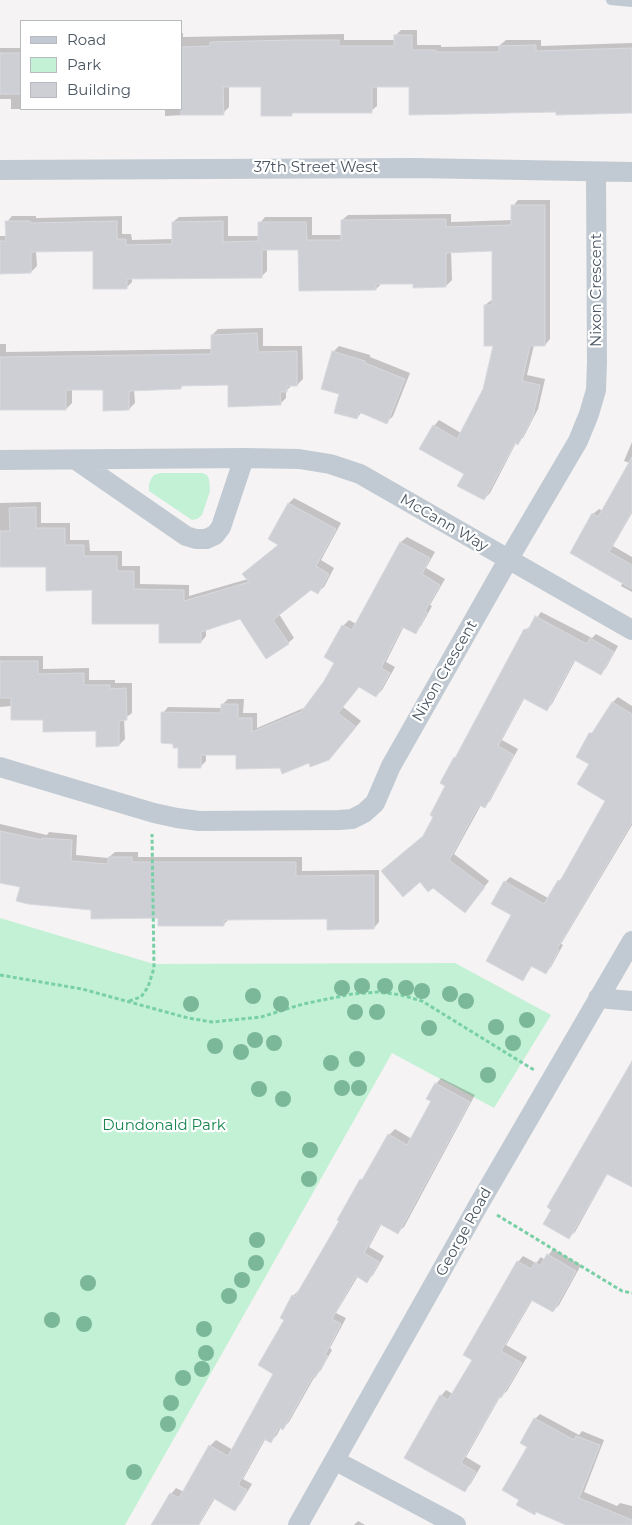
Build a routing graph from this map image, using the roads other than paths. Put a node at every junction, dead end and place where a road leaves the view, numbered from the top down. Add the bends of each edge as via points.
1 (611, 0) edge
2 (632, 2) edge
3 (0, 170) edge
4 (596, 172) junction
5 (632, 172) edge
6 (244, 458) junction
7 (0, 460) edge
8 (76, 460) junction
9 (508, 560) junction
10 (632, 630) edge
11 (0, 768) edge
12 (632, 941) edge
13 (598, 998) junction
14 (632, 1001) edge
15 (336, 1461) junction
16 (298, 1525) edge
17 (456, 1525) edge

1 - 2 lane
3 - 4 street, 37th Street West via 415,168
4 - 5 street, 37th Street West
4 - 9 street, Nixon Crescent via 596,390 578,441
6 - 8 street, McCann Way
6 - 8 street via 221,526 215,535 206,539 186,536
6 - 9 street, McCann Way via 299,459 330,464 360,474
7 - 8 street, McCann Way
9 - 10 street, McCann Way
9 - 11 street, Nixon Crescent via 391,766 375,803 352,818 199,821 177,818
12 - 13 street, George Road
13 - 14 street
13 - 15 street, George Road
15 - 16 street, George Road
15 - 17 street

